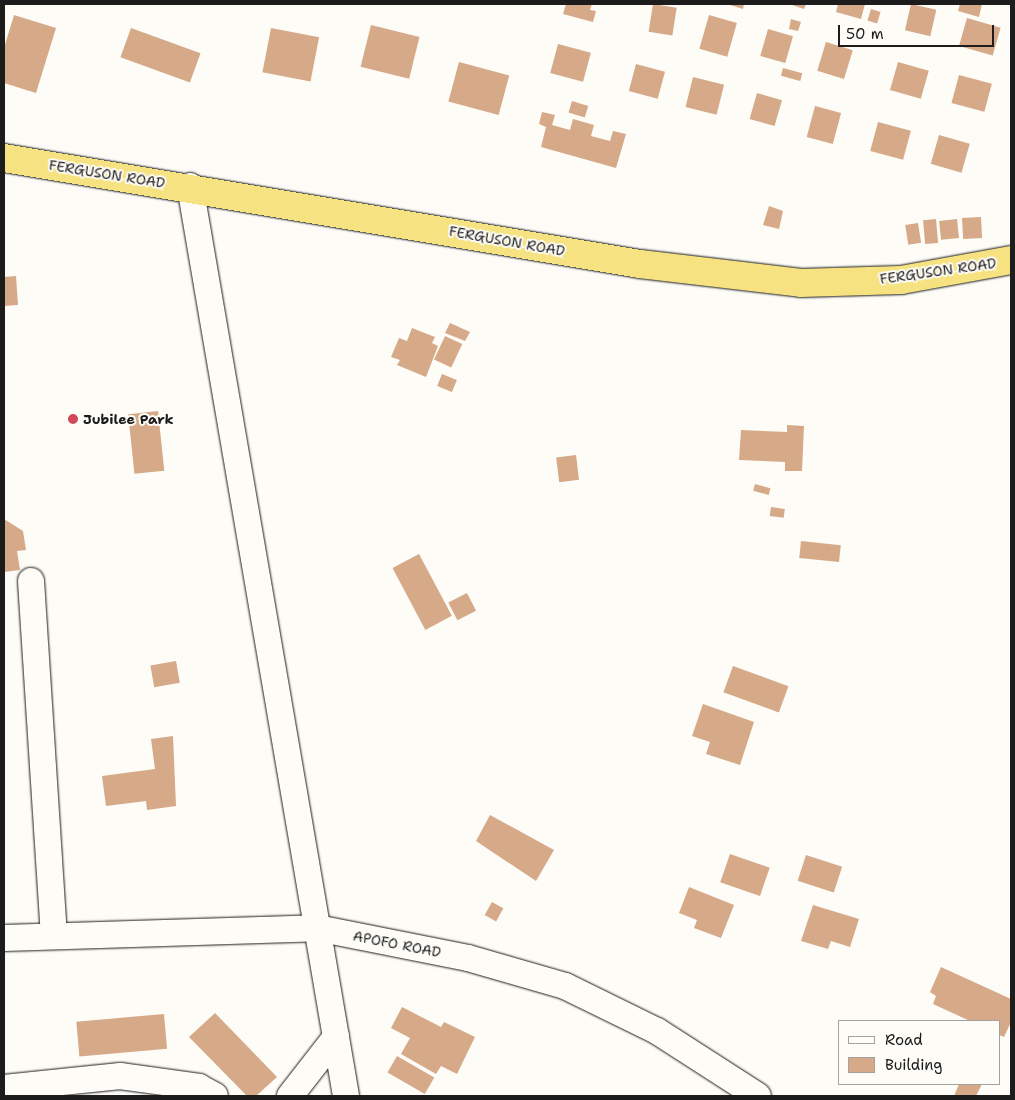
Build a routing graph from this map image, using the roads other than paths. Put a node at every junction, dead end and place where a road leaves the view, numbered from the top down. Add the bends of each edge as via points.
1 (4, 158) edge
2 (190, 186) junction
3 (1011, 260) edge
4 (31, 581) dead end
5 (317, 928) junction
6 (54, 934) junction
7 (4, 938) edge
8 (336, 1037) junction
9 (4, 1088) edge
10 (215, 1096) edge
11 (290, 1096) edge
12 (346, 1096) edge
13 (758, 1096) edge

1 - 2 highway, FERGUSON ROAD
2 - 3 highway, FERGUSON ROAD via 640,264 801,283 901,280
2 - 5 street
4 - 6 street
5 - 6 street, APOFO ROAD
5 - 8 street
5 - 13 street, APOFO ROAD via 468,958 565,986 657,1031
6 - 7 street, APOFO ROAD
8 - 11 street
8 - 12 street
9 - 10 street via 120,1076 199,1087

